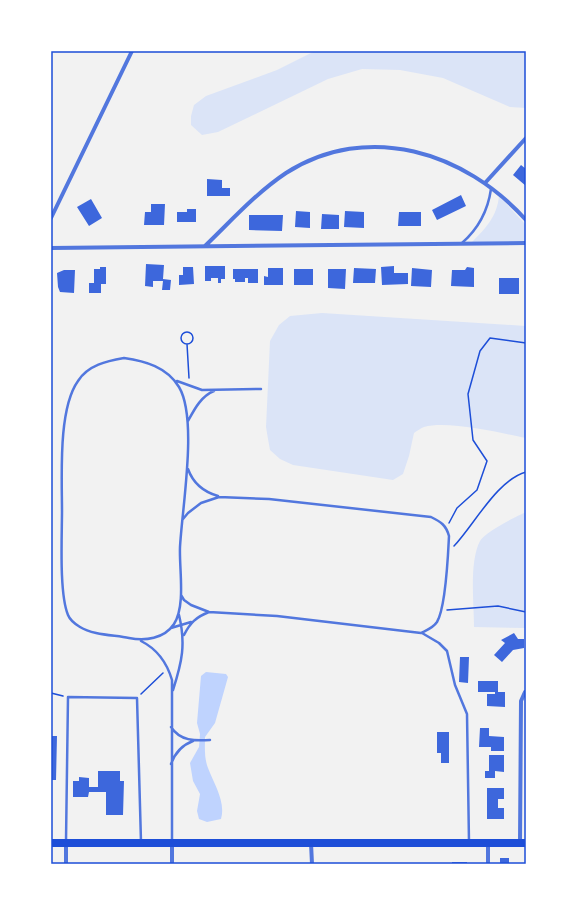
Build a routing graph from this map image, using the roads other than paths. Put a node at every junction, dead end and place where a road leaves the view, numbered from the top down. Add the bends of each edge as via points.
1 (132, 51) edge
2 (526, 138) edge
3 (485, 183) junction
4 (491, 188) junction
5 (51, 218) edge
6 (526, 220) edge
7 (462, 243) junction
8 (526, 243) edge
9 (205, 247) junction
10 (51, 248) edge
11 (174, 380) junction
12 (261, 389) dead end
13 (218, 390) junction
14 (187, 423) junction
15 (187, 467) junction
16 (219, 497) junction
17 (182, 521) junction
18 (181, 594) junction
19 (209, 612) junction
20 (179, 615) junction
21 (192, 622) junction
22 (181, 625) junction
23 (171, 628) junction
24 (421, 633) junction
25 (184, 635) junction
26 (141, 641) junction
27 (173, 691) junction
28 (526, 693) edge
29 (171, 726) junction
30 (210, 740) dead end
31 (195, 741) junction
32 (171, 766) junction
33 (51, 842) edge
34 (66, 843) junction
35 (141, 843) junction
36 (172, 843) junction
37 (312, 843) junction
38 (469, 843) junction
39 (488, 843) junction
40 (523, 843) edge
41 (66, 864) edge
42 (172, 864) edge
43 (312, 864) edge
44 (488, 864) edge

1 - 5 street
2 - 3 street
3 - 4 street
3 - 9 street via 447,162 409,150 374,147 342,150 314,159 274,182
4 - 6 street
4 - 7 lane via 487,207 478,225
7 - 8 street
7 - 9 street
9 - 10 street
11 - 13 lane via 202,390
11 - 14 lane via 184,400
11 - 26 lane via 165,371 145,361 124,358 107,361 93,367 78,380 68,398 65,421 62,537 63,590 68,616 74,623 87,630
12 - 13 lane
13 - 14 lane via 203,398
14 - 15 lane
15 - 16 lane via 196,483 209,494
15 - 17 lane
16 - 17 lane via 201,503
16 - 24 lane via 269,499 416,514 441,522 449,536 441,610 437,622
17 - 18 lane
18 - 19 lane via 191,605
18 - 20 lane
19 - 21 lane
19 - 24 lane via 277,616
20 - 22 lane
20 - 23 lane
21 - 22 lane
21 - 25 lane
22 - 23 lane
22 - 25 lane
23 - 26 lane via 155,638
24 - 38 lane via 439,643 446,651 467,714
25 - 27 lane via 181,665
26 - 27 lane via 155,650 168,668
27 - 29 lane
28 - 40 street via 521,701
29 - 31 lane via 178,736
29 - 32 lane
30 - 31 lane
31 - 32 lane via 187,743 177,752
32 - 36 lane
33 - 34 main road
34 - 35 main road
34 - 35 lane via 68,697 137,698
34 - 41 street
35 - 36 main road
36 - 37 main road
36 - 42 street
37 - 38 main road
37 - 43 street
38 - 39 main road
39 - 40 main road
39 - 44 street

